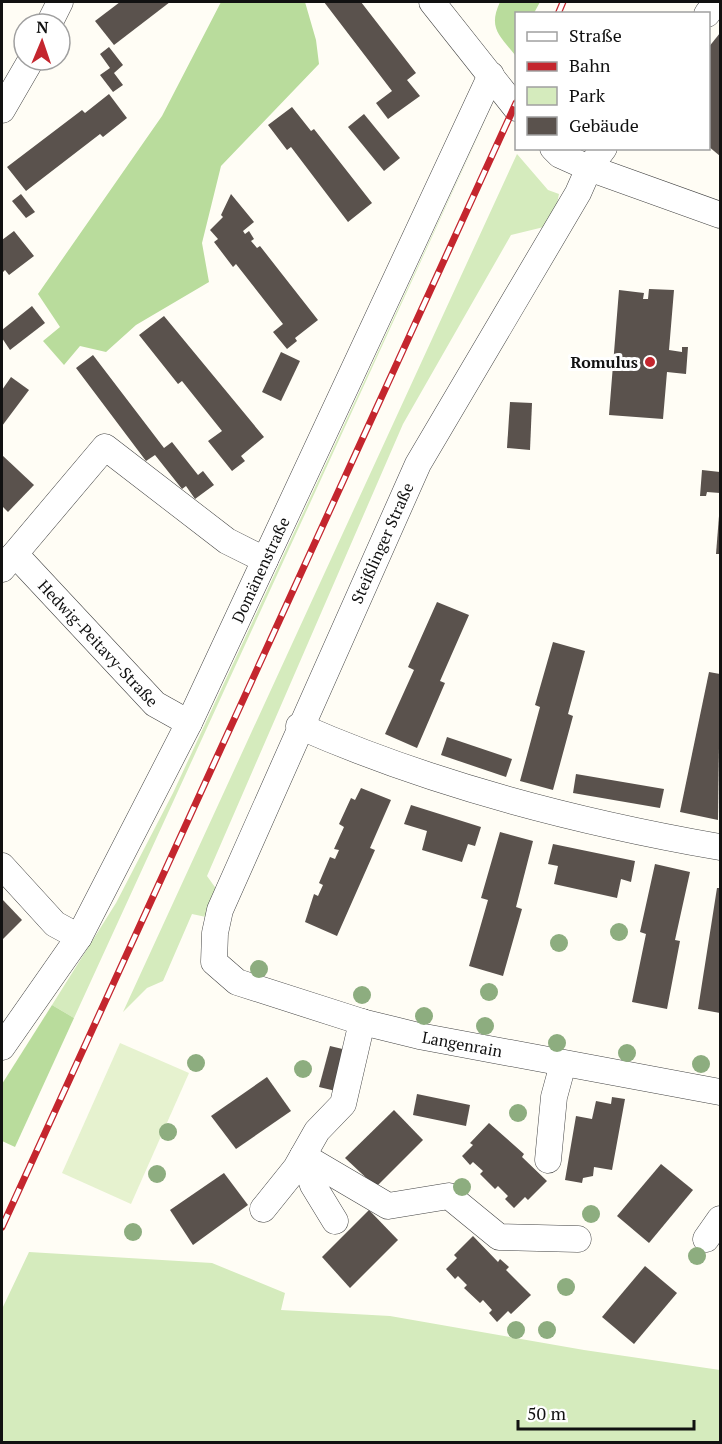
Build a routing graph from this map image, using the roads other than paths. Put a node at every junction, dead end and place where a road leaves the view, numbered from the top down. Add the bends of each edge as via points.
1 (432, 2) edge
2 (24, 72) edge
3 (491, 75) junction
4 (515, 107) edge
5 (2, 110) edge
6 (555, 150) edge
7 (596, 158) edge
8 (720, 215) edge
9 (265, 560) junction
10 (8, 561) edge
11 (189, 723) junction
12 (299, 726) junction
13 (720, 847) edge
14 (2, 866) edge
15 (79, 937) junction
16 (214, 962) joint
17 (362, 1022) junction
18 (2, 1047) edge
19 (563, 1064) junction
20 (720, 1092) edge
21 (343, 1104) junction
22 (297, 1125) dead end
23 (303, 1156) junction
24 (548, 1160) dead end
25 (263, 1209) dead end
26 (335, 1221) dead end
27 (578, 1239) dead end

1 - 3 street
2 - 5 street
3 - 4 street
3 - 9 street, Domänenstraße
6 - 7 street via 560,155
7 - 8 street
7 - 12 street, Steißlinger Straße via 418,464
9 - 10 street, Hedwig-Peitavy-Straße via 227,541 105,447
9 - 11 street, Domänenstraße
10 - 11 street, Hedwig-Peitavy-Straße via 155,704
11 - 15 street, Domänenstraße
12 - 13 street via 485,793 633,832
12 - 16 street, Steißlinger Straße via 220,910
14 - 15 street via 55,924
15 - 18 street, Domänenstraße
16 - 17 street, Langenrain via 237,982
17 - 19 street, Langenrain
17 - 21 street
19 - 20 street, Langenrain
19 - 24 street via 554,1097
21 - 22 street
21 - 23 street via 317,1131
23 - 25 street
23 - 26 street via 313,1185
23 - 27 street via 388,1206 449,1196 499,1237

